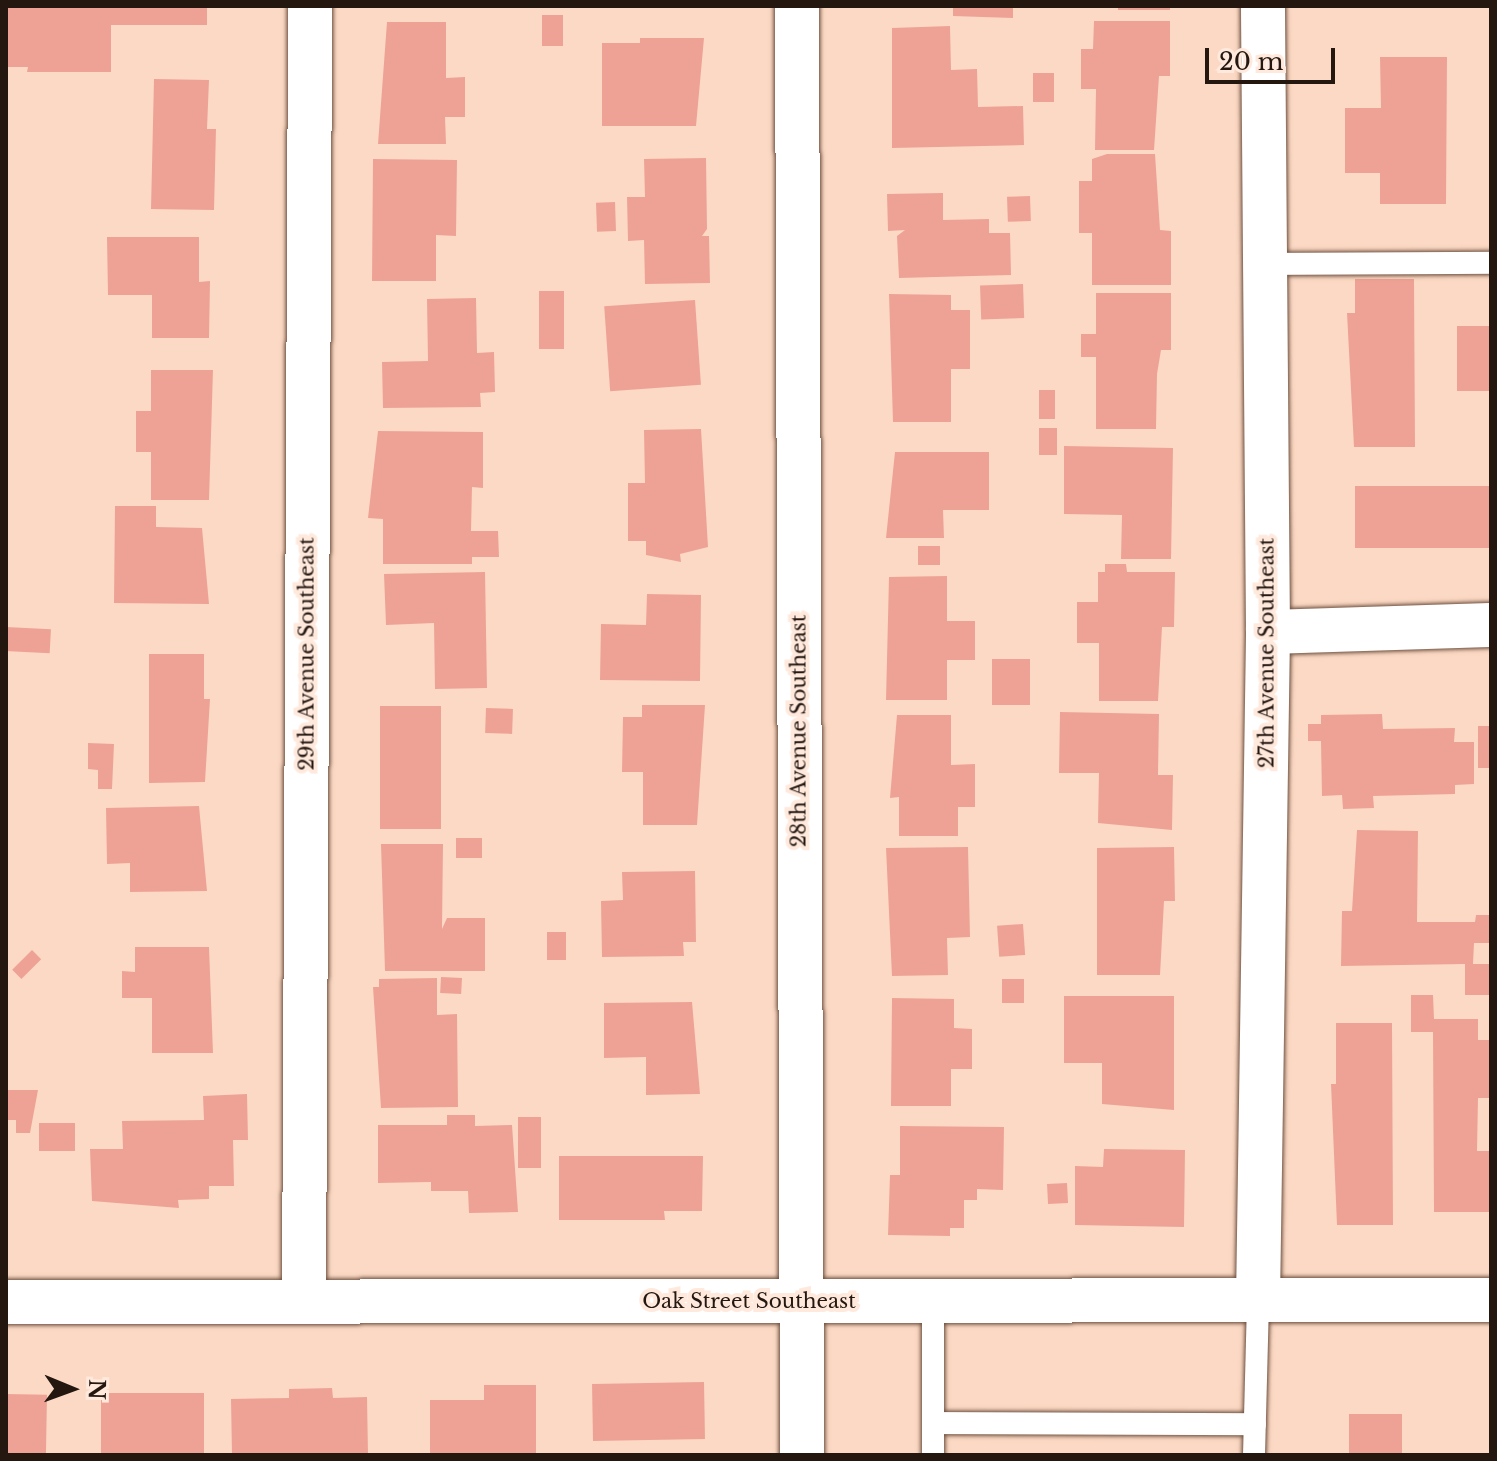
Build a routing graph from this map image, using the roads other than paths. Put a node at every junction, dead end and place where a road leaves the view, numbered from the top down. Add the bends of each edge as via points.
1 (310, 6) edge
2 (797, 6) edge
3 (1263, 6) edge
4 (1491, 263) edge
5 (1265, 264) junction
6 (1491, 625) edge
7 (1268, 632) junction
8 (1491, 1300) edge
9 (304, 1301) junction
10 (801, 1301) junction
11 (933, 1301) junction
12 (1258, 1301) junction
13 (6, 1302) edge
14 (933, 1423) junction
15 (1255, 1424) junction
16 (802, 1455) edge
17 (933, 1455) edge
18 (1254, 1455) edge

1 - 9 street, 29th Avenue Southeast
2 - 10 street, 28th Avenue Southeast
3 - 5 street, 27th Avenue Southeast
4 - 5 lane
5 - 7 street, 27th Avenue Southeast
6 - 7 street
7 - 12 street, 27th Avenue Southeast
8 - 12 street, Oak Street Southeast
9 - 10 street, Oak Street Southeast
9 - 13 street, Oak Street Southeast
10 - 11 street, Oak Street Southeast
10 - 16 street, 28th Avenue Southeast
11 - 12 street, Oak Street Southeast
11 - 14 lane
12 - 15 lane
14 - 15 lane
14 - 17 lane
15 - 18 lane

